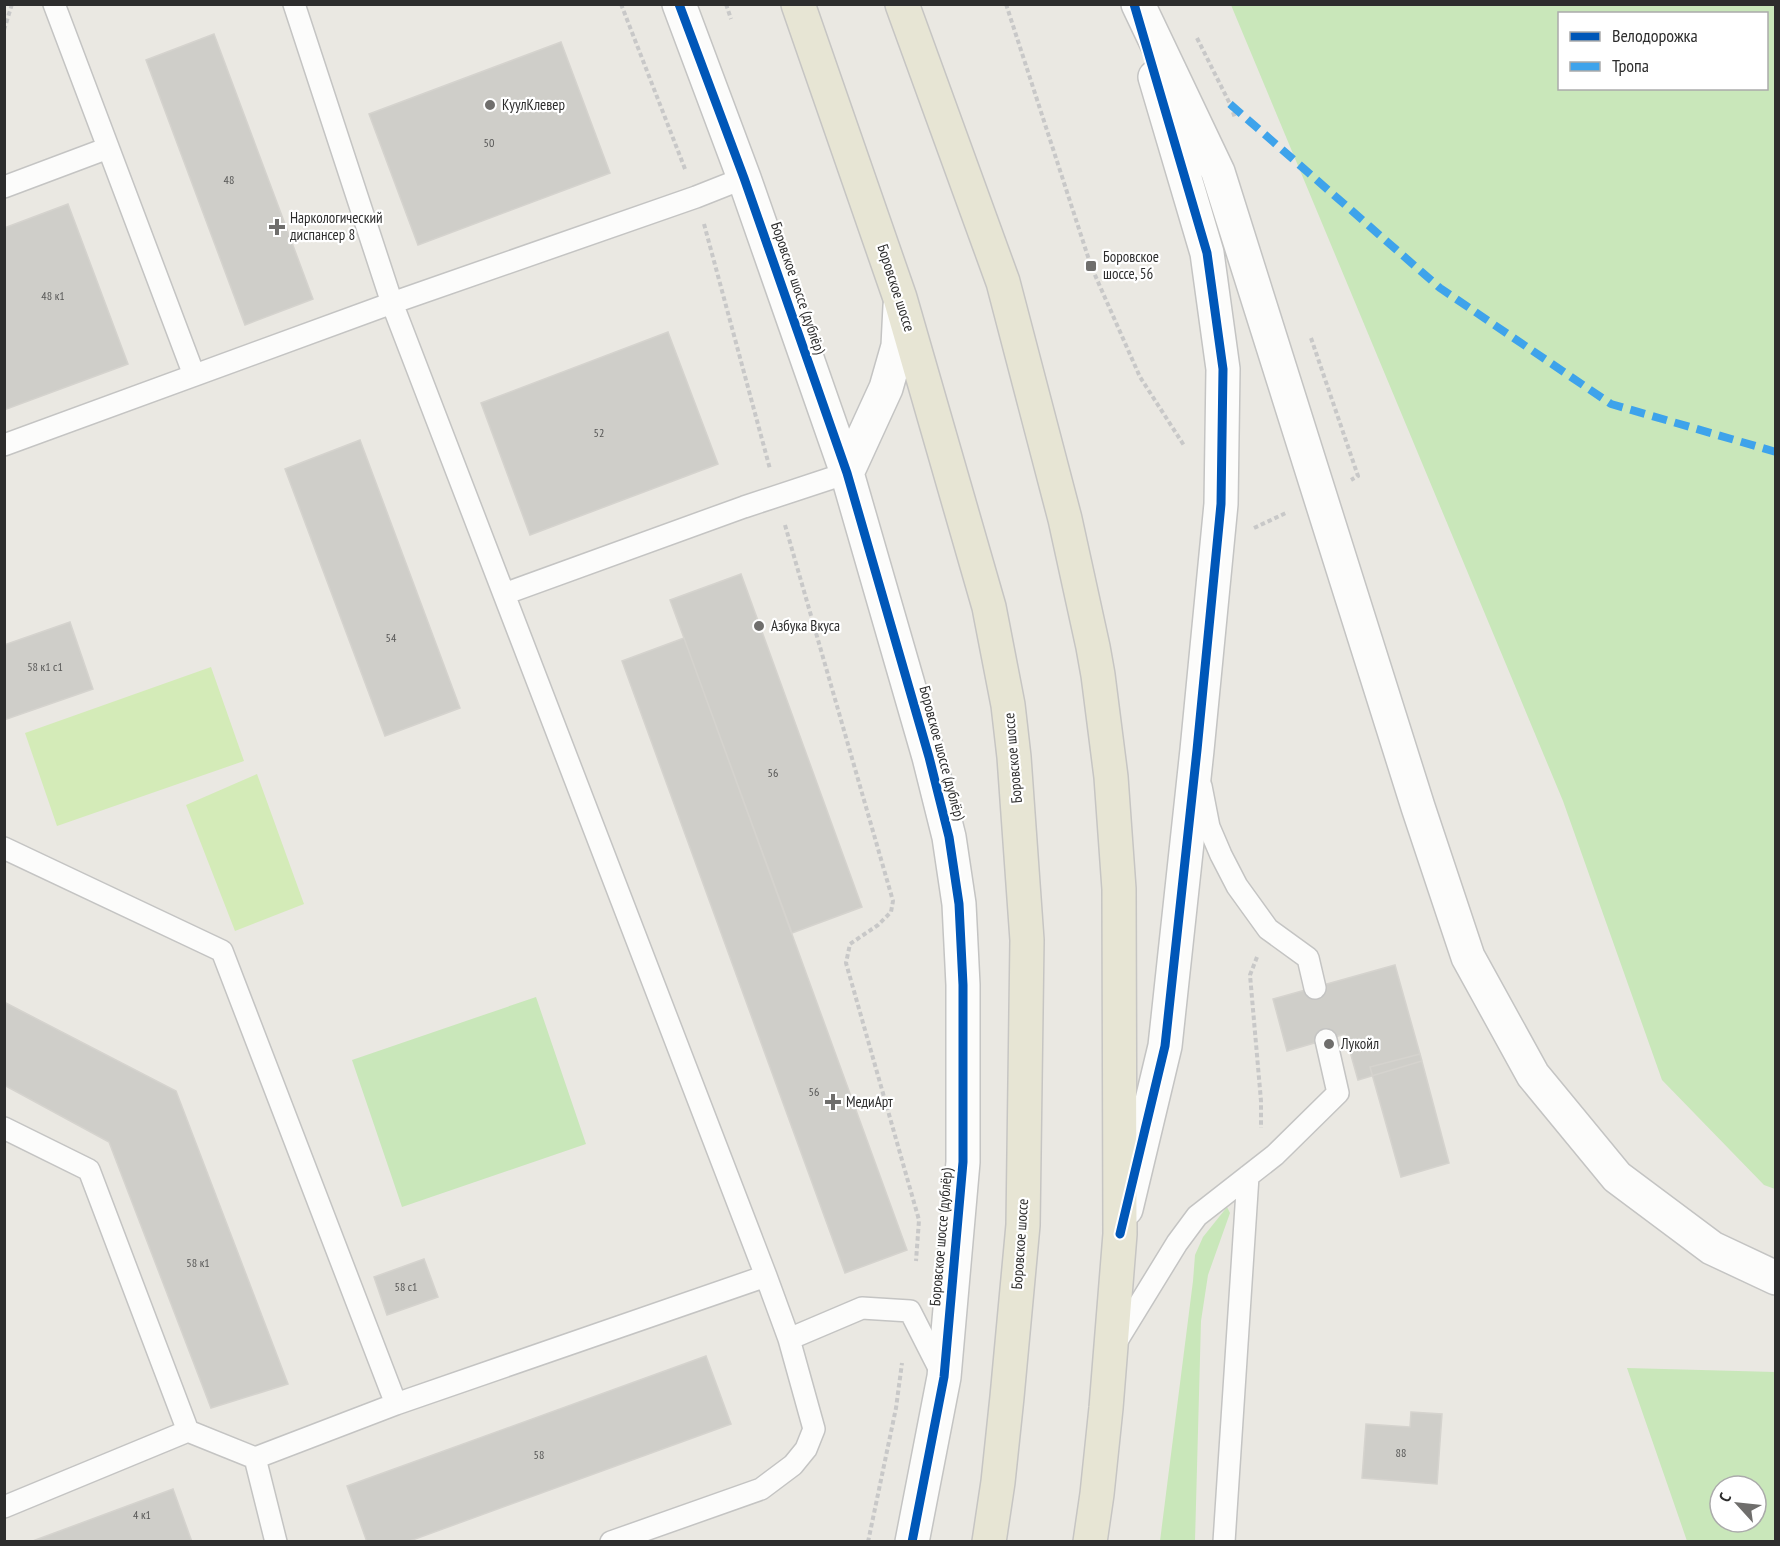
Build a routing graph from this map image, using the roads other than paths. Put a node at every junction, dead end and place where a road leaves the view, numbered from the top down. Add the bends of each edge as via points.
1 (54, 4) edge
2 (294, 4) edge
3 (679, 4) edge
4 (798, 4) edge
5 (902, 4) edge
6 (1134, 4) edge
7 (1138, 4) edge
8 (108, 148) junction
9 (744, 178) junction
10 (4, 187) edge
11 (900, 298) junction
12 (392, 303) junction
13 (194, 375) junction
14 (4, 445) edge
15 (847, 473) junction
16 (504, 594) junction
17 (1197, 750) junction
18 (4, 848) edge
19 (1315, 988) dead end
20 (1326, 1040) dead end
21 (4, 1128) edge
22 (1248, 1176) junction
23 (1120, 1234) junction
24 (766, 1276) junction
25 (1776, 1278) edge
26 (789, 1339) junction
27 (1112, 1349) junction
28 (944, 1377) junction
29 (396, 1404) junction
30 (188, 1431) junction
31 (255, 1458) junction
32 (4, 1507) edge
33 (276, 1542) edge
34 (611, 1542) edge
35 (912, 1542) edge
36 (989, 1542) edge
37 (1089, 1542) edge
38 (1224, 1542) edge

1 - 8 lane
2 - 12 lane
3 - 9 street, Боровское шоссе (дублёр)
4 - 11 main road, Боровское шоссе
5 - 23 main road via 1003,282 1065,519 1098,675 1119,889
6 - 17 street via 1207,253 1223,369 1221,504
7 - 25 street via 1218,172 1468,957 1533,1075 1617,1177 1712,1248
8 - 10 lane
8 - 13 lane
9 - 12 lane
9 - 15 street, Боровское шоссе (дублёр)
11 - 15 street via 898,346 886,388
11 - 36 main road, Боровское шоссе via 989,608 1008,705 1016,780 1027,940 1023,1226
12 - 13 lane
12 - 16 lane
13 - 14 lane
15 - 16 lane
15 - 28 street, Боровское шоссе (дублёр) via 929,757 949,837 959,904 963,1162
16 - 24 lane
17 - 19 lane via 1209,827 1221,855 1237,886 1268,929 1308,958
17 - 23 street via 1165,1046
18 - 29 lane via 222,951
20 - 22 lane via 1338,1093
21 - 30 lane via 89,1170
22 - 27 lane via 1197,1216
22 - 38 lane
23 - 27 main road
24 - 26 lane
24 - 29 lane
26 - 28 lane via 862,1308 910,1311
26 - 34 lane via 814,1429 806,1449 793,1465 761,1489
27 - 37 main road
28 - 35 street, Боровское шоссе (дублёр)
29 - 31 lane
30 - 31 lane
30 - 32 lane
31 - 33 lane

